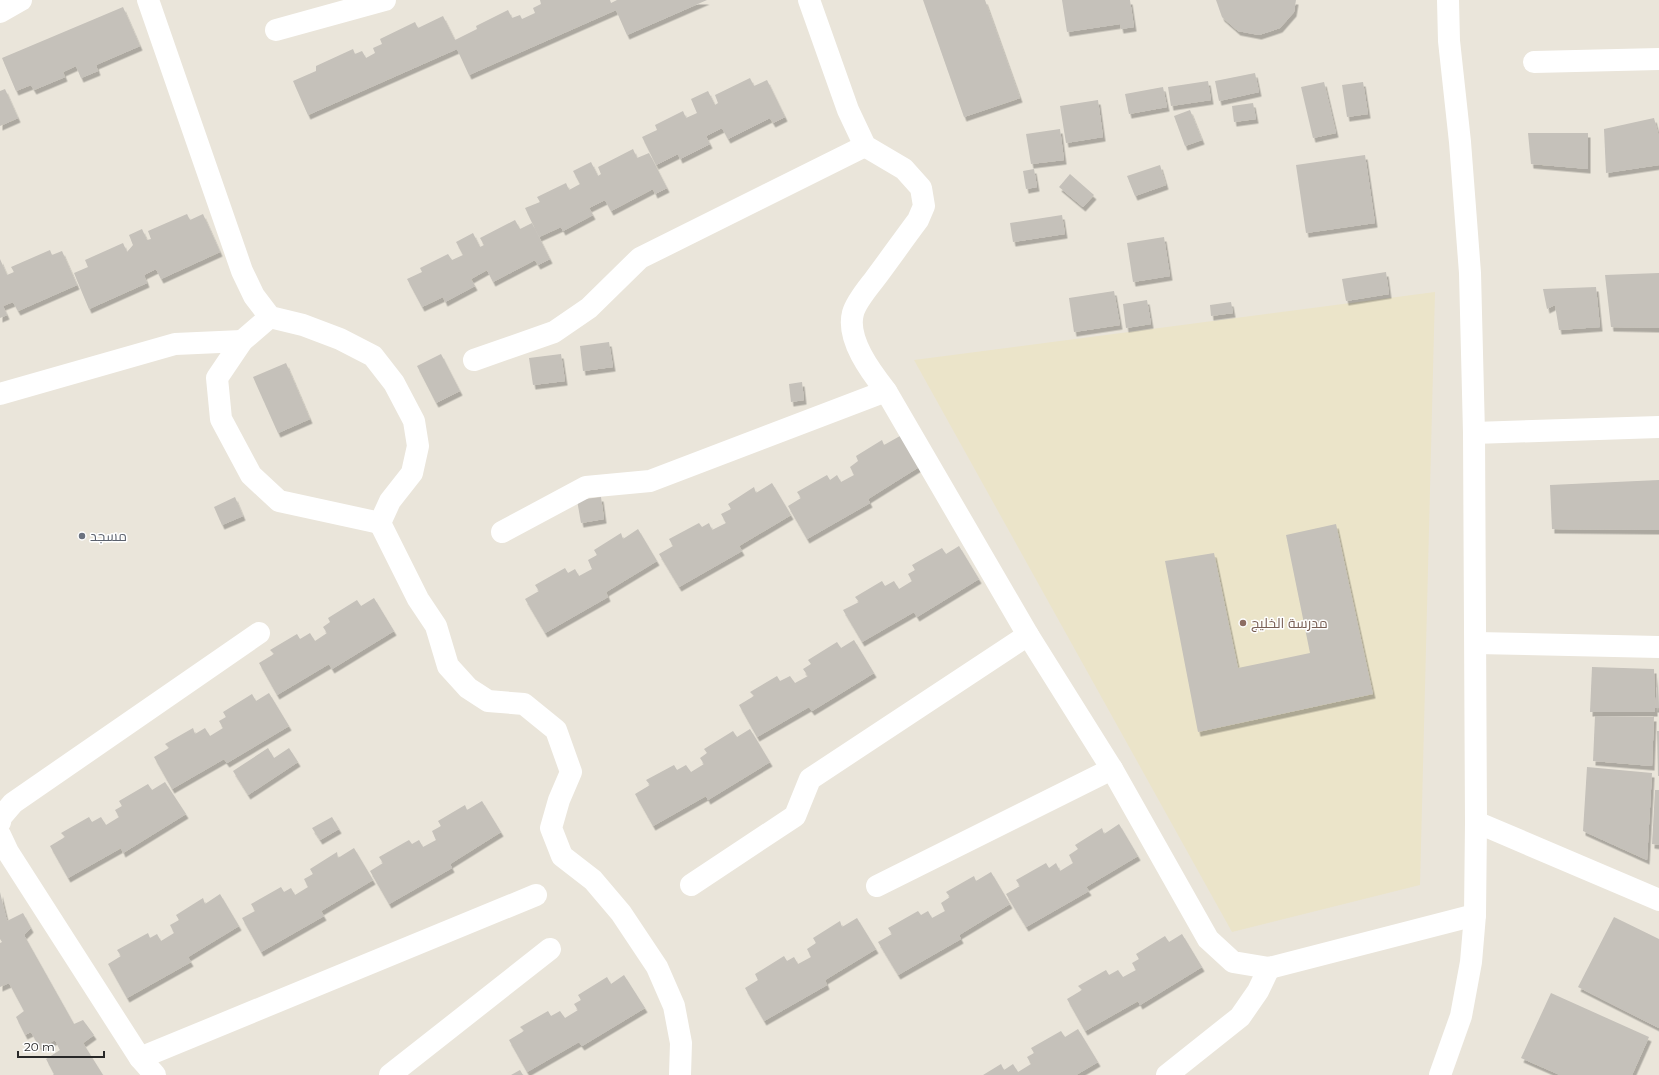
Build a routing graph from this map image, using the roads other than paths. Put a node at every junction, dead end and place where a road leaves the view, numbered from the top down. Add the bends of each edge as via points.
1 (22, 0) edge
2 (148, 0) edge
3 (385, 0) edge
4 (809, 0) edge
5 (1448, 0) edge
6 (0, 12) edge
7 (276, 30) dead end
8 (1659, 59) edge
9 (1534, 62) dead end
10 (865, 146) junction
11 (270, 317) junction
12 (242, 341) junction
13 (474, 360) dead end
14 (886, 390) junction
15 (0, 394) edge
16 (1659, 426) edge
17 (1474, 433) junction
18 (380, 523) junction
19 (502, 532) dead end
20 (259, 633) dead end
21 (1028, 635) junction
22 (1476, 643) junction
23 (1659, 647) edge
24 (1112, 769) junction
25 (0, 822) edge
26 (1476, 822) junction
27 (0, 835) edge
28 (691, 885) dead end
29 (877, 886) dead end
30 (536, 896) dead end
31 (1659, 900) edge
32 (1475, 915) junction
33 (550, 949) dead end
34 (1269, 968) junction
35 (140, 1058) junction
36 (155, 1075) edge
37 (390, 1075) edge
38 (680, 1075) edge
39 (1167, 1075) edge
40 (1440, 1075) edge

1 - 6 street
2 - 11 street via 242,272 254,296
3 - 7 street
4 - 10 street via 848,110
5 - 17 street via 1449,41 1470,273
8 - 9 street
10 - 13 street via 640,258 589,308 554,332
10 - 14 street via 904,169 921,188 924,206 918,220 863,295 853,313 852,330 858,348 869,369
11 - 12 street
11 - 18 street via 303,325 340,339 373,356 394,382 414,421 418,446 412,473 390,501
12 - 15 street via 176,344
12 - 18 street via 217,378 221,419 251,475 279,501
14 - 19 street via 650,481 586,487
14 - 21 street
16 - 17 street
17 - 22 street
18 - 38 street via 418,599 436,626 448,666 468,688 488,701 524,704 556,730 571,772 551,828 562,856 593,880 621,913 657,967 675,1014 681,1043
20 - 25 street via 13,803 0,816
21 - 24 street
21 - 28 street via 810,779 795,816
22 - 23 street
22 - 26 street
24 - 29 street
24 - 34 street via 1208,939 1233,962
26 - 31 street
26 - 32 street
27 - 35 street via 8,852
30 - 35 street
32 - 34 street
32 - 40 street via 1471,962 1461,1016
33 - 37 street
34 - 39 street via 1258,991 1240,1017
35 - 36 street

